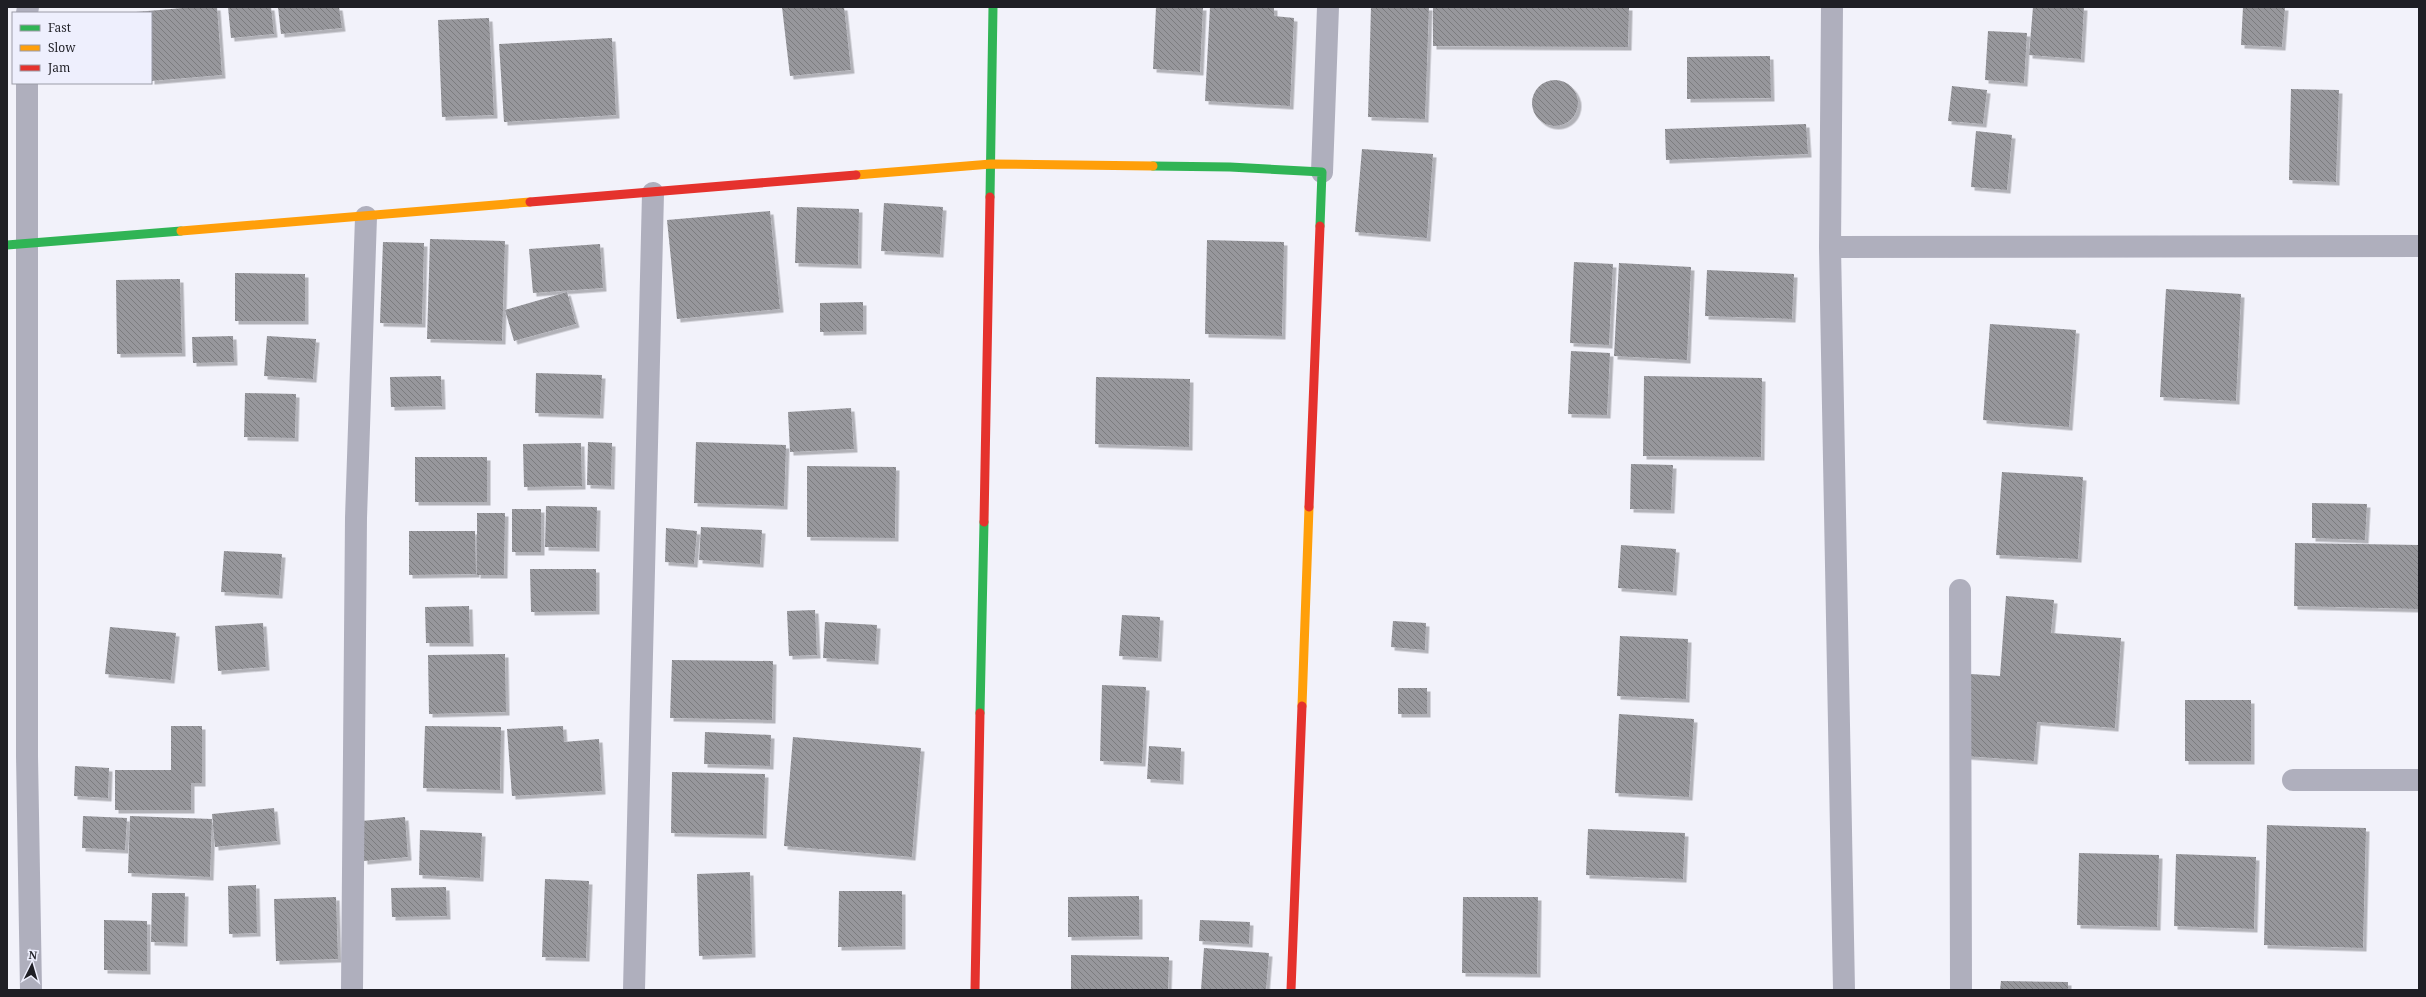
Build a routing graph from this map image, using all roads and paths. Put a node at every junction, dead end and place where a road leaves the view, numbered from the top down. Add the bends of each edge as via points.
1 (993, 7) edge
2 (1328, 7) edge
3 (1832, 7) edge
4 (27, 84) edge
5 (991, 164) junction
6 (1322, 172) junction
7 (654, 193) junction
8 (366, 217) junction
9 (16, 245) edge
10 (2419, 246) edge
11 (1830, 247) junction
12 (1960, 590) dead end
13 (2293, 780) dead end
14 (2419, 780) edge
15 (31, 990) edge
16 (352, 990) edge
17 (634, 990) edge
18 (975, 990) edge
19 (1292, 990) edge
20 (1844, 990) edge
21 (1961, 990) edge

1 - 5 street
2 - 6 street
3 - 11 street
4 - 9 street
5 - 6 street via 1230,167
5 - 7 street
5 - 18 street
6 - 19 street
7 - 8 street
7 - 17 street
8 - 9 street
8 - 16 street via 356,518
9 - 15 street
10 - 11 street
11 - 20 street
12 - 21 street
13 - 14 street

